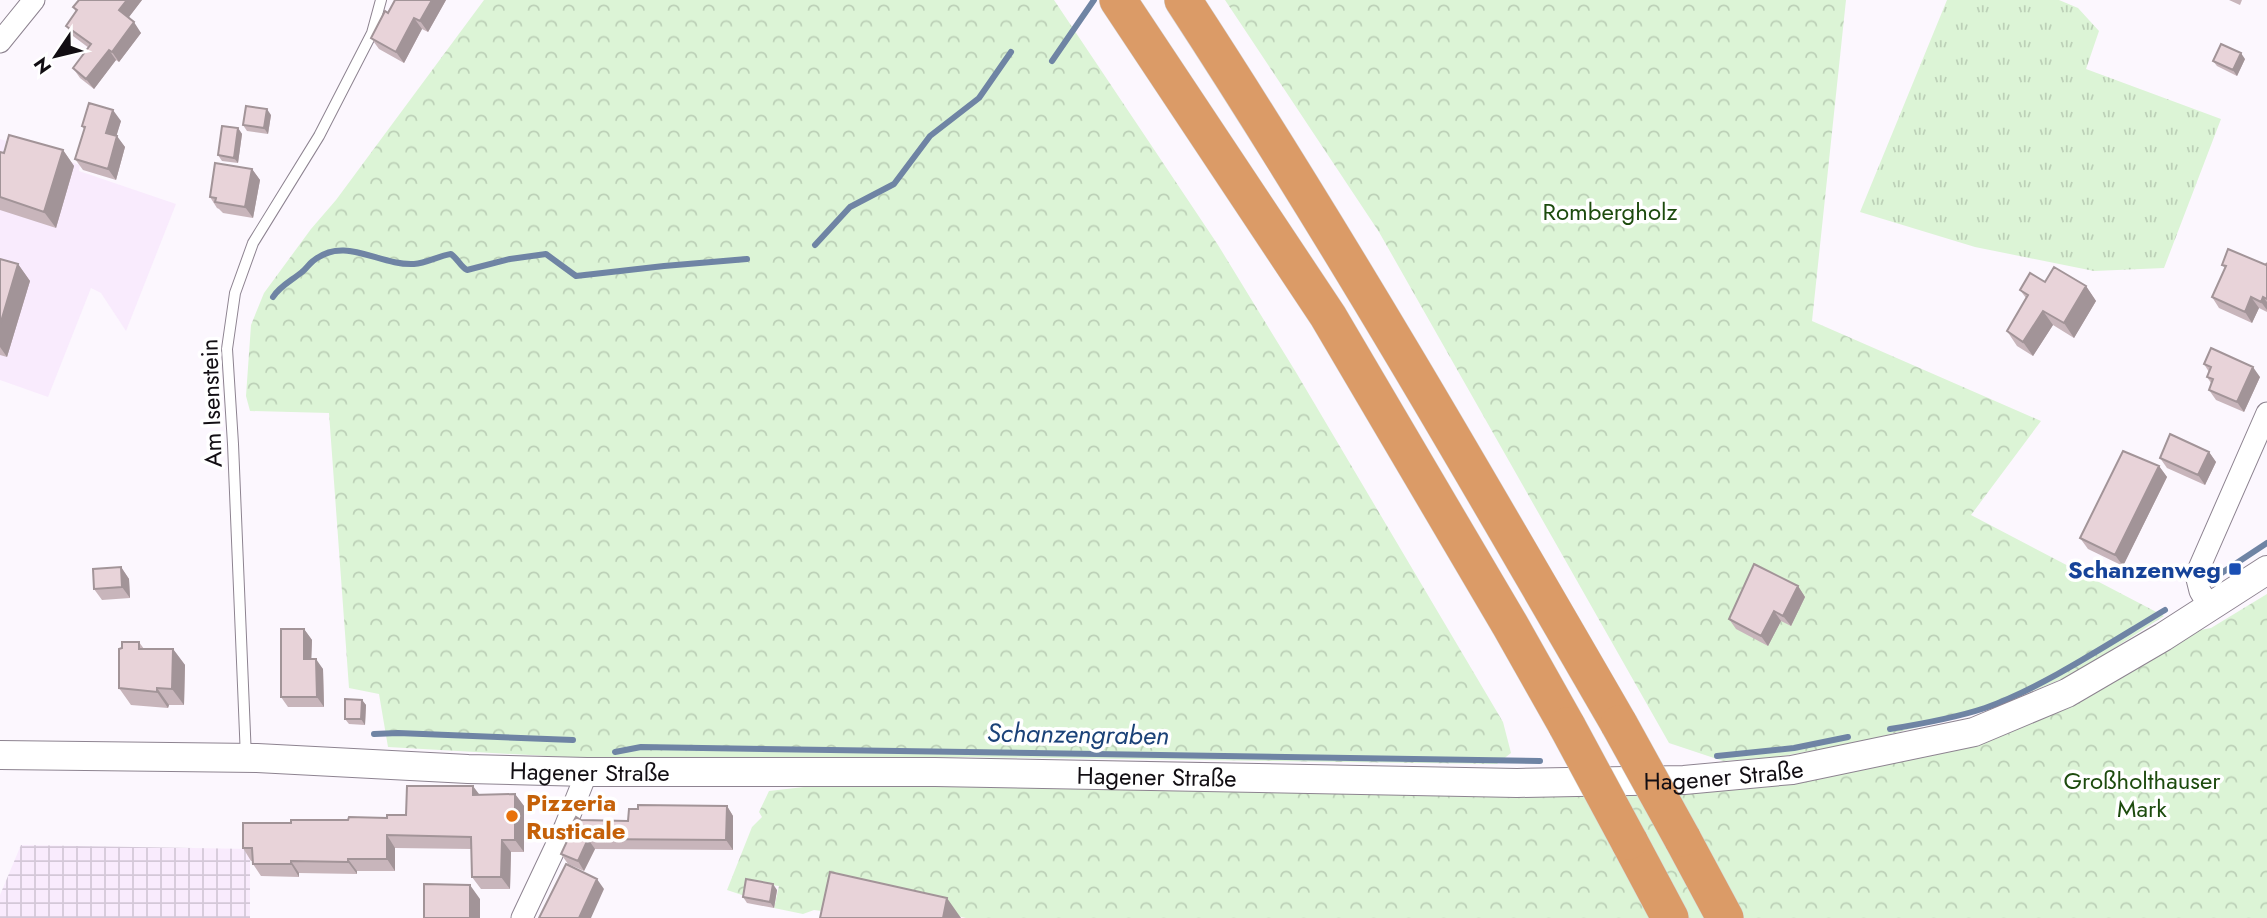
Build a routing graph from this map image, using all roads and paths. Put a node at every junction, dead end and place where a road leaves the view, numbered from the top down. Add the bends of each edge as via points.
1 (34, 0) edge
2 (381, 0) edge
3 (1118, 0) edge
4 (1183, 0) edge
5 (0, 42) edge
6 (2267, 413) edge
7 (2267, 570) edge
8 (2209, 606) junction
9 (0, 755) edge
10 (246, 758) junction
11 (587, 772) junction
12 (522, 918) edge
13 (1670, 918) edge
14 (1725, 918) edge

1 - 5 street
2 - 10 lane, Am Isenstein via 372,33 320,136 253,243 235,293 227,349
3 - 13 highway, bridge via 1328,316 1510,625
4 - 14 highway, bridge via 1437,409
6 - 8 street via 2196,575
7 - 8 main road, Hagener Straße
8 - 11 main road, Hagener Straße via 2067,693 1974,732 1779,771 1684,780 1517,783 935,772
9 - 10 main road, Hagener Straße
10 - 11 main road, Hagener Straße
11 - 12 street

